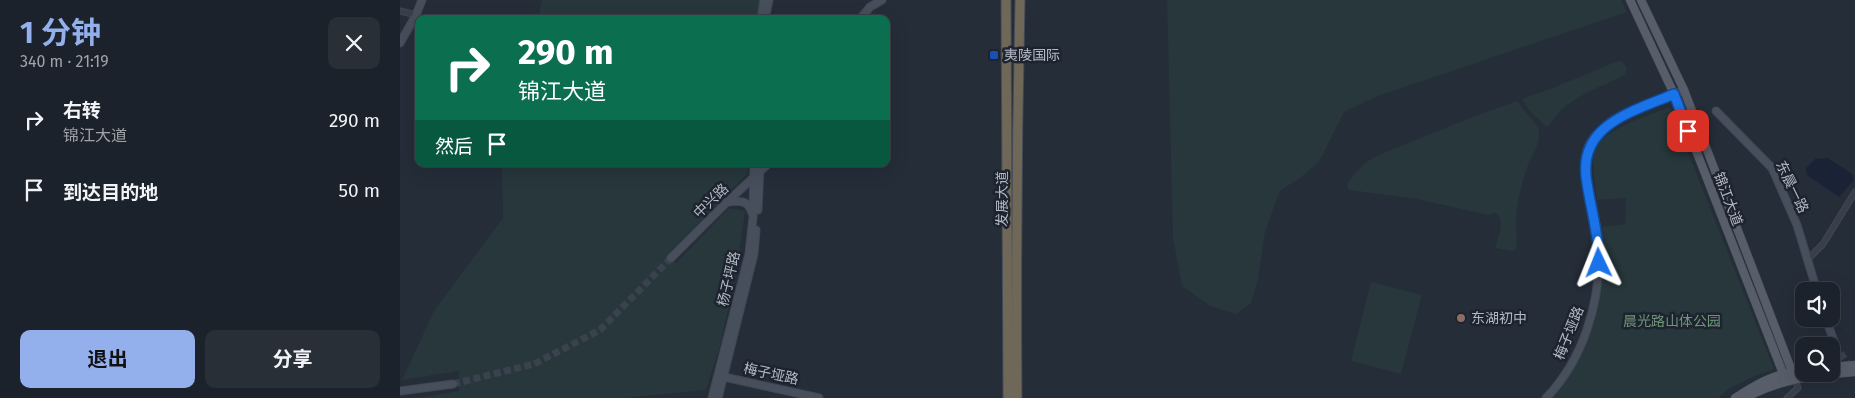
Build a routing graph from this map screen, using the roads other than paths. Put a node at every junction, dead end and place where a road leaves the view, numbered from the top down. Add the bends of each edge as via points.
1 (422, 0) edge
2 (764, 0) edge
3 (769, 0) edge
4 (882, 0) edge
5 (1006, 0) edge
6 (1020, 0) edge
7 (1630, 0) edge
8 (1641, 0) edge
9 (400, 10) edge
10 (416, 15) joint
11 (762, 15) edge
12 (766, 15) edge
13 (864, 15) edge
14 (415, 17) edge
15 (400, 43) edge
16 (1684, 90) junction
17 (1674, 94) junction
18 (1716, 111) dead end
19 (755, 167) edge
20 (759, 167) edge
21 (765, 167) edge
22 (757, 174) junction
23 (1855, 192) edge
24 (727, 202) junction
25 (753, 217) junction
26 (671, 258) tunnel mouth
27 (1807, 260) junction
28 (1814, 282) edge
29 (1855, 365) edge
30 (1840, 366) edge
31 (1855, 372) edge
32 (1793, 375) junction
33 (720, 376) junction
34 (1784, 377) junction
35 (453, 384) tunnel mouth
36 (400, 392) edge
37 (712, 398) edge
38 (718, 398) edge
39 (819, 398) edge
40 (1008, 398) edge
41 (1017, 398) edge
42 (1546, 398) edge
43 (1735, 398) edge
44 (1745, 398) edge
45 (1787, 398) edge

1 - 10 main road
2 - 11 main road
3 - 12 main road
4 - 13 main road
5 - 40 highway, 发展大道
6 - 41 highway, 发展大道
7 - 17 main road, 锦江大道
8 - 16 main road, 锦江大道
9 - 10 street
14 - 15 main road
16 - 17 main road, 梅子垭路
16 - 32 main road, 锦江大道
17 - 34 main road, 锦江大道
17 - 42 main road, 梅子垭路 via 1611,124 1590,144 1584,164 1598,234 1596,297 1588,328 1575,356
18 - 27 main road, 东晨一路 via 1772,168 1797,225
19 - 22 main road, 杨子坪路
20 - 22 main road
21 - 22 main road, 中兴路
22 - 24 main road, 中兴路
22 - 25 main road, 杨子坪路
22 - 33 main road via 754,254
23 - 27 street via 1823,244
24 - 25 main road via 744,201
24 - 26 main road, 中兴路
25 - 33 main road, 杨子坪路 via 749,254
27 - 28 main road, 东晨一路
29 - 30 main road
31 - 32 main road
32 - 34 main road
32 - 45 street via 1798,388
33 - 37 main road, 杨子坪路
33 - 38 main road
33 - 39 main road, 梅子垭路
34 - 43 main road via 1756,384
34 - 44 main road
35 - 36 main road

